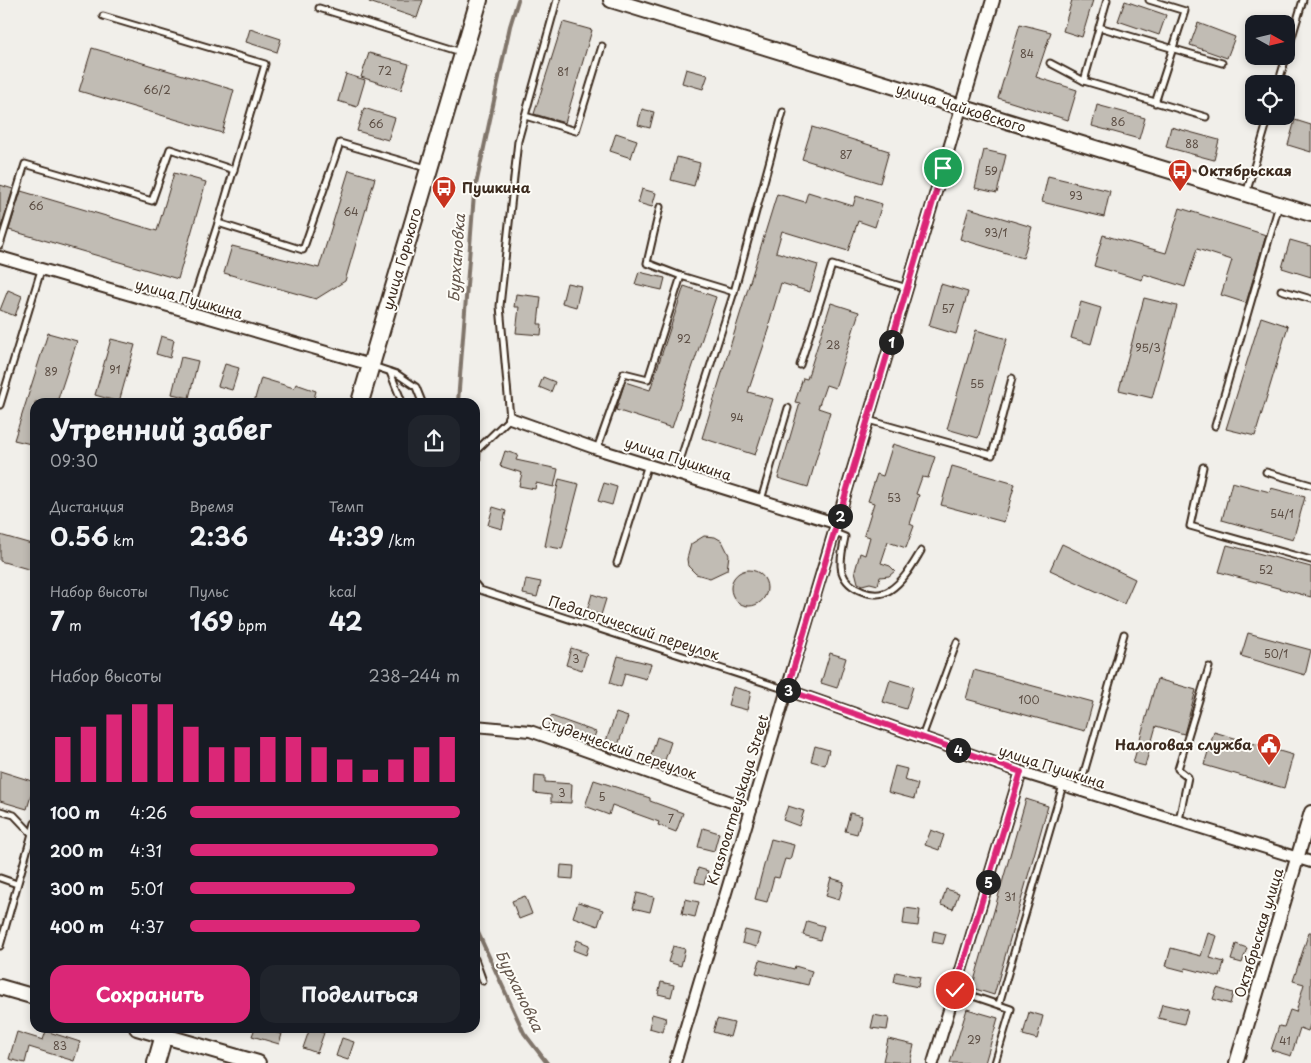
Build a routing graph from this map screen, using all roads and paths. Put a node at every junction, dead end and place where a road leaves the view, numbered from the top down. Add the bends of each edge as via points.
1 (479, 0) edge
2 (557, 0) edge
3 (611, 0) edge
4 (993, 0) edge
5 (1107, 0) edge
6 (1149, 0) edge
7 (1303, 0) edge
8 (319, 8) dead end
9 (103, 16) dead end
10 (1099, 27) junction
11 (602, 46) dead end
12 (1173, 49) junction
13 (464, 53) junction
14 (1050, 63) dead end
15 (1222, 63) dead end
16 (1281, 75) edge
17 (1084, 81) junction
18 (1155, 103) junction
19 (961, 108) junction
20 (783, 112) dead end
21 (525, 116) junction
22 (1206, 118) dead end
23 (1266, 125) edge
24 (429, 169) junction
25 (234, 170) junction
26 (1246, 194) junction
27 (1279, 204) junction
28 (660, 207) dead end
29 (1311, 214) edge
30 (218, 223) junction
31 (0, 245) edge
32 (0, 258) edge
33 (41, 270) junction
34 (681, 276) junction
35 (907, 288) junction
36 (1281, 290) dead end
37 (734, 292) junction
38 (1311, 299) edge
39 (188, 313) junction
40 (371, 365) junction
41 (800, 366) dead end
42 (390, 372) junction
43 (1012, 378) dead end
44 (361, 398) edge
45 (400, 398) edge
46 (420, 398) edge
47 (0, 405) edge
48 (788, 408) dead end
49 (510, 418) junction
50 (867, 420) junction
51 (1215, 426) dead end
52 (480, 447) edge
53 (597, 449) junction
54 (648, 464) junction
55 (1203, 467) dead end
56 (1266, 472) dead end
57 (676, 473) junction
58 (1311, 485) edge
59 (761, 500) junction
60 (836, 529) junction
61 (921, 551) dead end
62 (1311, 560) edge
63 (617, 563) dead end
64 (480, 590) edge
65 (1124, 634) dead end
66 (957, 642) dead end
67 (1209, 667) dead end
68 (787, 690) junction
69 (480, 726) edge
70 (922, 737) junction
71 (1021, 772) junction
72 (1063, 785) junction
73 (1079, 790) junction
74 (751, 809) junction
75 (0, 811) edge
76 (1311, 812) edge
77 (1179, 821) junction
78 (30, 832) edge
79 (30, 841) edge
80 (1297, 858) junction
81 (1311, 862) edge
82 (0, 878) edge
83 (17, 884) junction
84 (0, 946) edge
85 (480, 973) edge
86 (483, 981) dead end
87 (0, 987) edge
88 (955, 990) junction
89 (30, 996) edge
90 (998, 1004) junction
91 (164, 1033) edge
92 (170, 1033) edge
93 (156, 1063) edge
94 (258, 1063) edge
95 (676, 1063) edge
96 (934, 1063) edge
97 (995, 1063) edge
98 (1236, 1063) edge

1 - 13 main road, улица Горького
2 - 21 lane
3 - 19 main road, улица Чайковского
4 - 19 street, Krasnoarmeyskaya Street
5 - 10 lane
6 - 12 lane via 1185,11
7 - 16 lane
8 - 13 lane
9 - 25 lane via 265,64
10 - 12 lane
10 - 17 lane
11 - 21 lane via 576,131
12 - 15 lane
12 - 18 lane
13 - 24 main road, улица Горького
14 - 17 lane
17 - 18 lane
18 - 22 lane
19 - 26 main road, улица Чайковского
19 - 35 street, Krasnoarmeyskaya Street
20 - 37 lane
21 - 49 lane via 518,141 500,306
23 - 26 lane
24 - 30 lane via 340,143 303,250
24 - 40 main road, улица Горького
25 - 30 lane
25 - 31 lane via 170,149 152,201 25,164
26 - 27 main road, улица Чайковского
27 - 29 main road, улица Чайковского
27 - 51 lane
28 - 34 lane via 648,263
30 - 39 lane
32 - 33 street, улица Пушкина
33 - 39 street, улица Пушкина
33 - 47 lane
34 - 37 lane
34 - 53 lane via 648,379 624,372
35 - 41 lane via 832,265
35 - 50 street, Krasnoarmeyskaya Street
36 - 38 lane
37 - 57 lane
39 - 40 street, улица Пушкина
40 - 42 lane
40 - 44 main road, улица Горького
42 - 45 lane
42 - 46 lane via 416,387
43 - 50 lane via 992,455
48 - 59 lane
49 - 52 lane
49 - 53 street, улица Пушкина
50 - 60 street, Krasnoarmeyskaya Street
53 - 54 street, улица Пушкина
54 - 57 street, улица Пушкина
54 - 63 lane
55 - 62 lane via 1190,526
56 - 58 lane
57 - 59 street, улица Пушкина
59 - 60 street, улица Пушкина
60 - 61 lane via 845,537 842,573 859,590 870,594 882,594 894,587
60 - 68 street, Krasnoarmeyskaya Street
64 - 68 lane, Педагогический переулок
65 - 73 lane
66 - 70 lane
67 - 77 lane via 1178,769 1188,777
68 - 70 street, улица Пушкина
68 - 74 street, Krasnoarmeyskaya Street
69 - 74 street, Студенческий переулок via 530,731
70 - 71 street, улица Пушкина
71 - 72 street, улица Пушкина
71 - 88 street
72 - 73 street, улица Пушкина
72 - 90 lane
73 - 77 street, улица Пушкина
74 - 95 street, Krasnoarmeyskaya Street
75 - 78 lane via 14,815
76 - 80 street, Октябрьская улица
77 - 80 street, улица Пушкина
79 - 83 lane
80 - 81 street, улица Пушкина
80 - 98 street, Октябрьская улица
82 - 83 lane
83 - 84 lane
85 - 86 lane
87 - 89 main road
88 - 90 lane
88 - 96 street
90 - 97 lane via 1011,1009
91 - 93 main road
92 - 94 main road

